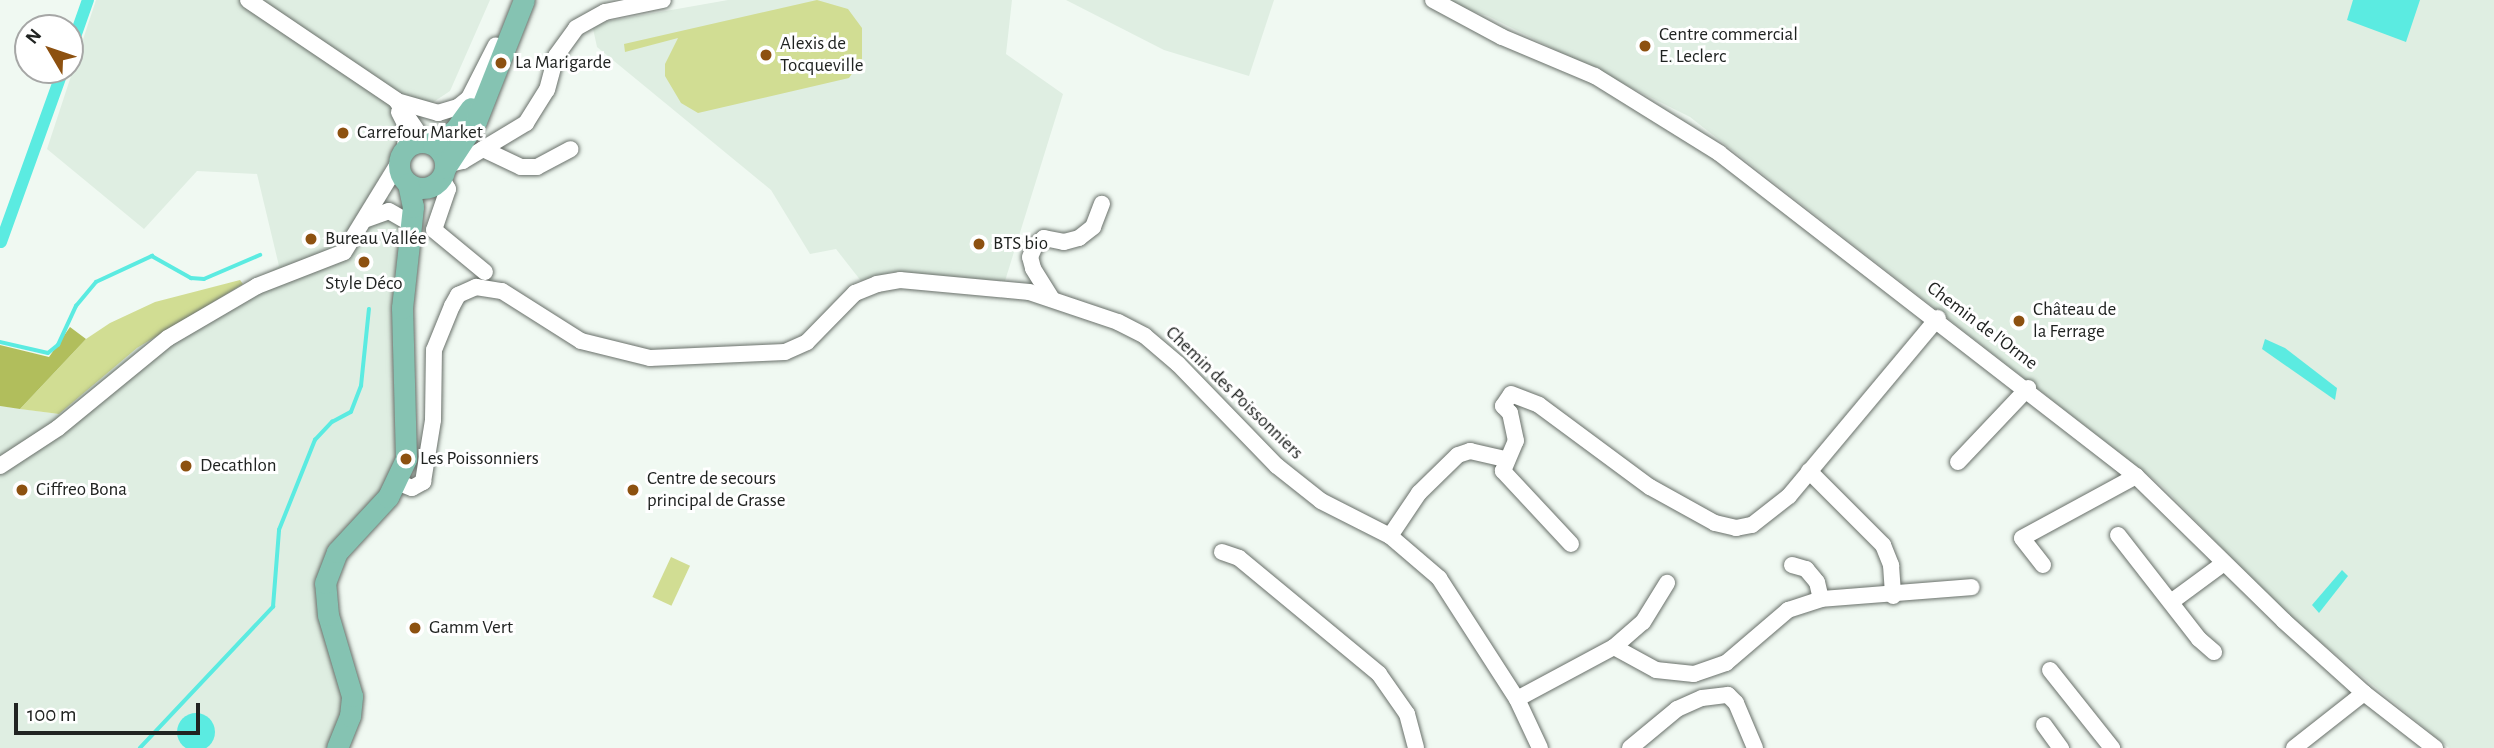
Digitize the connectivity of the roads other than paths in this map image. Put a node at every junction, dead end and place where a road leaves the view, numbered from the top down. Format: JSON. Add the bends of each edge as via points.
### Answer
{"nodes":[{"id":1,"x":248,"y":0,"type":"edge"},
{"id":2,"x":515,"y":0,"type":"edge"},
{"id":3,"x":524,"y":0,"type":"edge"},
{"id":4,"x":663,"y":0,"type":"edge"},
{"id":5,"x":1433,"y":0,"type":"edge"},
{"id":6,"x":1450,"y":4,"type":"edge"},
{"id":7,"x":496,"y":45,"type":"junction"},
{"id":8,"x":390,"y":96,"type":"junction"},
{"id":9,"x":483,"y":149,"type":"junction"},
{"id":10,"x":571,"y":149,"type":"dead end"},
{"id":11,"x":412,"y":160,"type":"junction"},
{"id":12,"x":443,"y":173,"type":"junction"},
{"id":13,"x":1102,"y":204,"type":"dead end"},
{"id":14,"x":364,"y":223,"type":"junction"},
{"id":15,"x":413,"y":231,"type":"junction"},
{"id":16,"x":485,"y":272,"type":"dead end"},
{"id":17,"x":1052,"y":299,"type":"junction"},
{"id":18,"x":1938,"y":318,"type":"junction"},
{"id":19,"x":2028,"y":388,"type":"junction"},
{"id":20,"x":1506,"y":459,"type":"junction"},
{"id":21,"x":1958,"y":462,"type":"dead end"},
{"id":22,"x":0,"y":466,"type":"edge"},
{"id":23,"x":1809,"y":471,"type":"junction"},
{"id":24,"x":2136,"y":476,"type":"junction"},
{"id":25,"x":397,"y":482,"type":"junction"},
{"id":26,"x":2118,"y":535,"type":"dead end"},
{"id":27,"x":1390,"y":536,"type":"junction"},
{"id":28,"x":1571,"y":544,"type":"dead end"},
{"id":29,"x":1222,"y":552,"type":"dead end"},
{"id":30,"x":2224,"y":563,"type":"junction"},
{"id":31,"x":1792,"y":565,"type":"dead end"},
{"id":32,"x":2043,"y":565,"type":"dead end"},
{"id":33,"x":1667,"y":583,"type":"dead end"},
{"id":34,"x":1972,"y":587,"type":"dead end"},
{"id":35,"x":1893,"y":596,"type":"junction"},
{"id":36,"x":1821,"y":599,"type":"junction"},
{"id":37,"x":2171,"y":602,"type":"junction"},
{"id":38,"x":1614,"y":648,"type":"junction"},
{"id":39,"x":2214,"y":652,"type":"dead end"},
{"id":40,"x":2050,"y":670,"type":"dead end"},
{"id":41,"x":2364,"y":693,"type":"junction"},
{"id":42,"x":1517,"y":699,"type":"junction"},
{"id":43,"x":2044,"y":725,"type":"dead end"},
{"id":44,"x":337,"y":748,"type":"edge"},
{"id":45,"x":1416,"y":748,"type":"edge"},
{"id":46,"x":1540,"y":748,"type":"edge"},
{"id":47,"x":1630,"y":748,"type":"edge"},
{"id":48,"x":1755,"y":748,"type":"edge"},
{"id":49,"x":2061,"y":748,"type":"edge"},
{"id":50,"x":2112,"y":748,"type":"edge"},
{"id":51,"x":2294,"y":748,"type":"edge"},
{"id":52,"x":2435,"y":748,"type":"edge"}],
"edges":[{"from":1,"to":8,"type":"street"},
{"from":2,"to":7,"type":"main road"},
{"from":3,"to":12,"type":"main road","via":[[490,90]]},
{"from":4,"to":9,"type":"street","via":[[605,12],[576,28],[556,56],[537,109],[512,135]]},
{"from":5,"to":6,"type":"street","name":"Chemin de l'Orme"},
{"from":6,"to":18,"type":"street","name":"Chemin de l'Orme","via":[[1491,32],[1595,76],[1688,131]]},
{"from":7,"to":8,"type":"street","via":[[469,98],[458,107],[438,113]]},
{"from":7,"to":11,"type":"main road","via":[[466,118]]},
{"from":8,"to":11,"type":"street"},
{"from":9,"to":10,"type":"street","via":[[521,167],[537,167]]},
{"from":9,"to":12,"type":"street"},
{"from":11,"to":12,"type":"main road","via":[[444,157]]},
{"from":11,"to":12,"type":"main road","via":[[422,188]]},
{"from":11,"to":14,"type":"street"},
{"from":11,"to":15,"type":"main road"},
{"from":12,"to":15,"type":"main road"},
{"from":12,"to":16,"type":"street","via":[[448,189],[434,230]]},
{"from":13,"to":17,"type":"street","via":[[1093,227],[1079,238],[1064,242],[1044,238],[1035,246],[1030,257],[1033,268]]},
{"from":14,"to":15,"type":"street","via":[[389,211]]},
{"from":14,"to":22,"type":"street","via":[[344,252],[328,262],[257,286],[168,338],[58,428]]},
{"from":15,"to":25,"type":"main road","via":[[402,308],[407,448]]},
{"from":17,"to":25,"type":"street","name":"Chemin des Poissonniers","via":[[1013,289],[900,280],[855,293],[807,342],[785,352],[650,358],[581,341],[502,292],[475,287],[458,295],[434,351],[433,420],[424,482],[412,488]]},
{"from":17,"to":27,"type":"street","name":"Chemin des Poissonniers","via":[[1145,336],[1278,466],[1321,501]]},
{"from":18,"to":19,"type":"street","name":"Chemin de l'Orme"},
{"from":18,"to":23,"type":"street"},
{"from":19,"to":21,"type":"street"},
{"from":19,"to":24,"type":"street","name":"Chemin de l'Orme"},
{"from":20,"to":23,"type":"street","via":[[1516,441],[1510,413],[1503,406],[1511,394],[1539,405],[1650,487],[1715,523],[1736,528],[1752,525],[1771,512]]},
{"from":20,"to":27,"type":"street","via":[[1470,451],[1458,455],[1419,493]]},
{"from":20,"to":28,"type":"street","via":[[1506,480]]},
{"from":23,"to":35,"type":"street","via":[[1883,545],[1891,565]]},
{"from":24,"to":30,"type":"street","name":"Chemin de l'Orme"},
{"from":24,"to":32,"type":"street","via":[[2022,537]]},
{"from":25,"to":44,"type":"main road","via":[[337,552],[325,583],[328,615],[352,695],[350,716]]},
{"from":26,"to":37,"type":"street"},
{"from":27,"to":42,"type":"street","name":"Chemin des Poissonniers","via":[[1454,594]]},
{"from":29,"to":45,"type":"street","via":[[1249,566],[1380,674],[1408,714]]},
{"from":30,"to":37,"type":"street"},
{"from":30,"to":41,"type":"street","name":"Chemin de l'Orme"},
{"from":31,"to":36,"type":"street","via":[[1805,569],[1817,582]]},
{"from":33,"to":38,"type":"street","via":[[1643,622]]},
{"from":34,"to":35,"type":"street"},
{"from":35,"to":36,"type":"street"},
{"from":36,"to":38,"type":"street","via":[[1788,610],[1726,663],[1694,674],[1656,670]]},
{"from":37,"to":39,"type":"street"},
{"from":38,"to":42,"type":"street"},
{"from":40,"to":50,"type":"street"},
{"from":41,"to":51,"type":"street"},
{"from":41,"to":52,"type":"street","name":"Chemin de l'Orme"},
{"from":42,"to":46,"type":"street","name":"Chemin des Poissonniers"},
{"from":43,"to":49,"type":"street"},
{"from":47,"to":48,"type":"street","via":[[1677,709],[1702,698],[1728,695],[1737,703]]}]}
